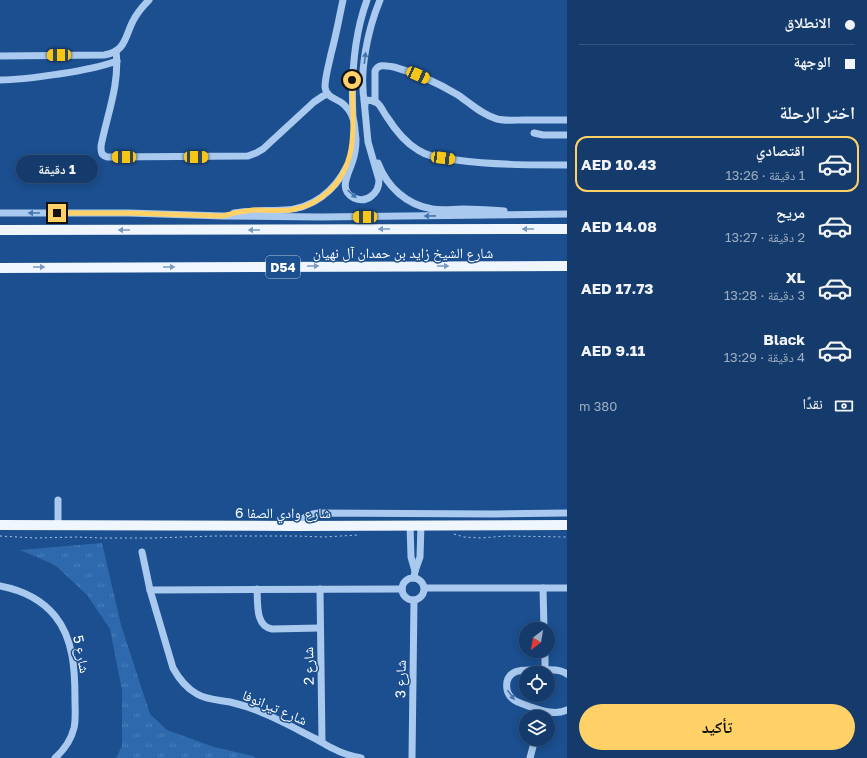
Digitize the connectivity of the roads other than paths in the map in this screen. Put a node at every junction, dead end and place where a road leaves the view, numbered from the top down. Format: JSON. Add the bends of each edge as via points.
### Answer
{"nodes":[{"id":1,"x":149,"y":0,"type":"edge"},
{"id":2,"x":343,"y":0,"type":"edge"},
{"id":3,"x":367,"y":0,"type":"edge"},
{"id":4,"x":380,"y":0,"type":"edge"},
{"id":5,"x":116,"y":51,"type":"junction"},
{"id":6,"x":0,"y":56,"type":"edge"},
{"id":7,"x":117,"y":61,"type":"junction"},
{"id":8,"x":0,"y":80,"type":"edge"},
{"id":9,"x":328,"y":94,"type":"junction"},
{"id":10,"x":364,"y":100,"type":"junction"},
{"id":11,"x":375,"y":102,"type":"junction"},
{"id":12,"x":353,"y":118,"type":"junction"},
{"id":13,"x":567,"y":120,"type":"edge"},
{"id":14,"x":534,"y":133,"type":"dead end"},
{"id":15,"x":567,"y":135,"type":"edge"},
{"id":16,"x":567,"y":165,"type":"edge"},
{"id":17,"x":0,"y":213,"type":"edge"},
{"id":18,"x":567,"y":214,"type":"edge"},
{"id":19,"x":527,"y":215,"type":"junction"},
{"id":20,"x":223,"y":216,"type":"junction"},
{"id":21,"x":0,"y":230,"type":"edge"},
{"id":22,"x":567,"y":230,"type":"edge"},
{"id":23,"x":567,"y":266,"type":"edge"},
{"id":24,"x":0,"y":268,"type":"edge"},
{"id":25,"x":58,"y":500,"type":"dead end"},
{"id":26,"x":567,"y":513,"type":"edge"},
{"id":27,"x":0,"y":525,"type":"edge"},
{"id":28,"x":410,"y":525,"type":"junction"},
{"id":29,"x":421,"y":525,"type":"junction"},
{"id":30,"x":567,"y":525,"type":"edge"},
{"id":31,"x":58,"y":526,"type":"junction"},
{"id":32,"x":293,"y":526,"type":"junction"},
{"id":33,"x":411,"y":540,"type":"junction"},
{"id":34,"x":421,"y":540,"type":"junction"},
{"id":35,"x":142,"y":552,"type":"dead end"},
{"id":36,"x":414,"y":572,"type":"junction"},
{"id":37,"x":0,"y":586,"type":"edge"},
{"id":38,"x":425,"y":588,"type":"junction"},
{"id":39,"x":544,"y":588,"type":"junction"},
{"id":40,"x":567,"y":588,"type":"edge"},
{"id":41,"x":257,"y":589,"type":"junction"},
{"id":42,"x":320,"y":589,"type":"junction"},
{"id":43,"x":402,"y":589,"type":"junction"},
{"id":44,"x":150,"y":590,"type":"junction"},
{"id":45,"x":414,"y":600,"type":"junction"},
{"id":46,"x":544,"y":622,"type":"edge"},
{"id":47,"x":320,"y":628,"type":"junction"},
{"id":48,"x":519,"y":670,"type":"edge"},
{"id":49,"x":555,"y":671,"type":"edge"},
{"id":50,"x":567,"y":674,"type":"edge"},
{"id":51,"x":533,"y":710,"type":"edge"},
{"id":52,"x":567,"y":710,"type":"edge"},
{"id":53,"x":555,"y":712,"type":"edge"},
{"id":54,"x":322,"y":742,"type":"junction"},
{"id":55,"x":533,"y":746,"type":"edge"},
{"id":56,"x":55,"y":758,"type":"edge"},
{"id":57,"x":361,"y":758,"type":"edge"},
{"id":58,"x":412,"y":758,"type":"edge"},
{"id":59,"x":530,"y":758,"type":"edge"}],
"edges":[{"from":1,"to":5,"type":"street","via":[[134,20],[123,44]]},
{"from":2,"to":9,"type":"street","via":[[325,85]]},
{"from":3,"to":12,"type":"street","via":[[358,30],[353,65]]},
{"from":10,"to":4,"type":"street","one_way":true,"via":[[363,69],[366,47]]},
{"from":5,"to":6,"type":"street","via":[[108,54]]},
{"from":5,"to":7,"type":"street"},
{"from":7,"to":8,"type":"street","via":[[82,70]]},
{"from":7,"to":9,"type":"street","via":[[116,81],[101,146],[102,155],[107,158],[248,156],[263,149],[314,102]]},
{"from":9,"to":12,"type":"street","via":[[342,104]]},
{"from":10,"to":11,"type":"street"},
{"from":12,"to":10,"type":"street","one_way":true,"via":[[355,150],[345,185],[353,197],[364,200],[374,194],[379,184],[368,142]]},
{"from":10,"to":19,"type":"street","via":[[377,162],[392,187],[402,196],[432,209],[488,210]]},
{"from":11,"to":13,"type":"street","via":[[375,71],[385,65],[431,81],[493,117],[508,120]]},
{"from":11,"to":16,"type":"street","via":[[411,145],[429,156],[496,164]]},
{"from":12,"to":20,"type":"street","via":[[352,147],[348,162],[337,182],[322,198],[292,209],[244,211]]},
{"from":14,"to":15,"type":"street"},
{"from":20,"to":17,"type":"street","one_way":true},
{"from":18,"to":19,"type":"street"},
{"from":19,"to":20,"type":"street","one_way":true},
{"from":22,"to":21,"type":"main road","name":"شارع الشيخ زايد بن حمدان آل نهيان","one_way":true},
{"from":24,"to":23,"type":"main road","name":"شارع الشيخ زايد بن حمدان آل نهيان","number":"D54","one_way":true},
{"from":25,"to":31,"type":"street"},
{"from":26,"to":32,"type":"street","via":[[318,513],[305,517]]},
{"from":27,"to":31,"type":"main road","name":"شارع وادي الصفا 6"},
{"from":28,"to":29,"type":"main road","name":"شارع وادي الصفا 6"},
{"from":28,"to":32,"type":"main road","name":"شارع وادي الصفا 6"},
{"from":28,"to":33,"type":"street"},
{"from":29,"to":30,"type":"main road","name":"شارع وادي الصفا 6"},
{"from":29,"to":34,"type":"street"},
{"from":31,"to":32,"type":"main road","name":"شارع وادي الصفا 6"},
{"from":33,"to":34,"type":"street"},
{"from":33,"to":36,"type":"street"},
{"from":34,"to":36,"type":"street","via":[[420,557]]},
{"from":35,"to":44,"type":"street","name":"شارع تيرانوفا"},
{"from":36,"to":38,"type":"street"},
{"from":36,"to":43,"type":"street","via":[[404,582]]},
{"from":37,"to":56,"type":"street","name":"شارع 5","via":[[24,592],[36,599],[55,616],[67,636],[75,690],[75,726],[65,748]]},
{"from":38,"to":39,"type":"street"},
{"from":38,"to":45,"type":"street","via":[[422,596]]},
{"from":39,"to":40,"type":"street"},
{"from":39,"to":46,"type":"street"},
{"from":41,"to":42,"type":"street"},
{"from":41,"to":44,"type":"street"},
{"from":41,"to":47,"type":"street","via":[[259,617],[265,627]]},
{"from":42,"to":43,"type":"street"},
{"from":42,"to":47,"type":"street","name":"شارع 2"},
{"from":43,"to":45,"type":"street","via":[[406,597]]},
{"from":44,"to":54,"type":"street","name":"شارع تيرانوفا","via":[[173,668],[191,691],[199,696],[252,708]]},
{"from":45,"to":58,"type":"street","name":"شارع 3"},
{"from":47,"to":54,"type":"street","name":"شارع 2"},
{"from":48,"to":51,"type":"street","one_way":true,"via":[[508,678],[507,690],[514,700]]},
{"from":49,"to":50,"type":"street"},
{"from":52,"to":53,"type":"street"},
{"from":54,"to":57,"type":"street","name":"شارع تيرانوفا","via":[[333,749]]},
{"from":55,"to":59,"type":"street"}]}
